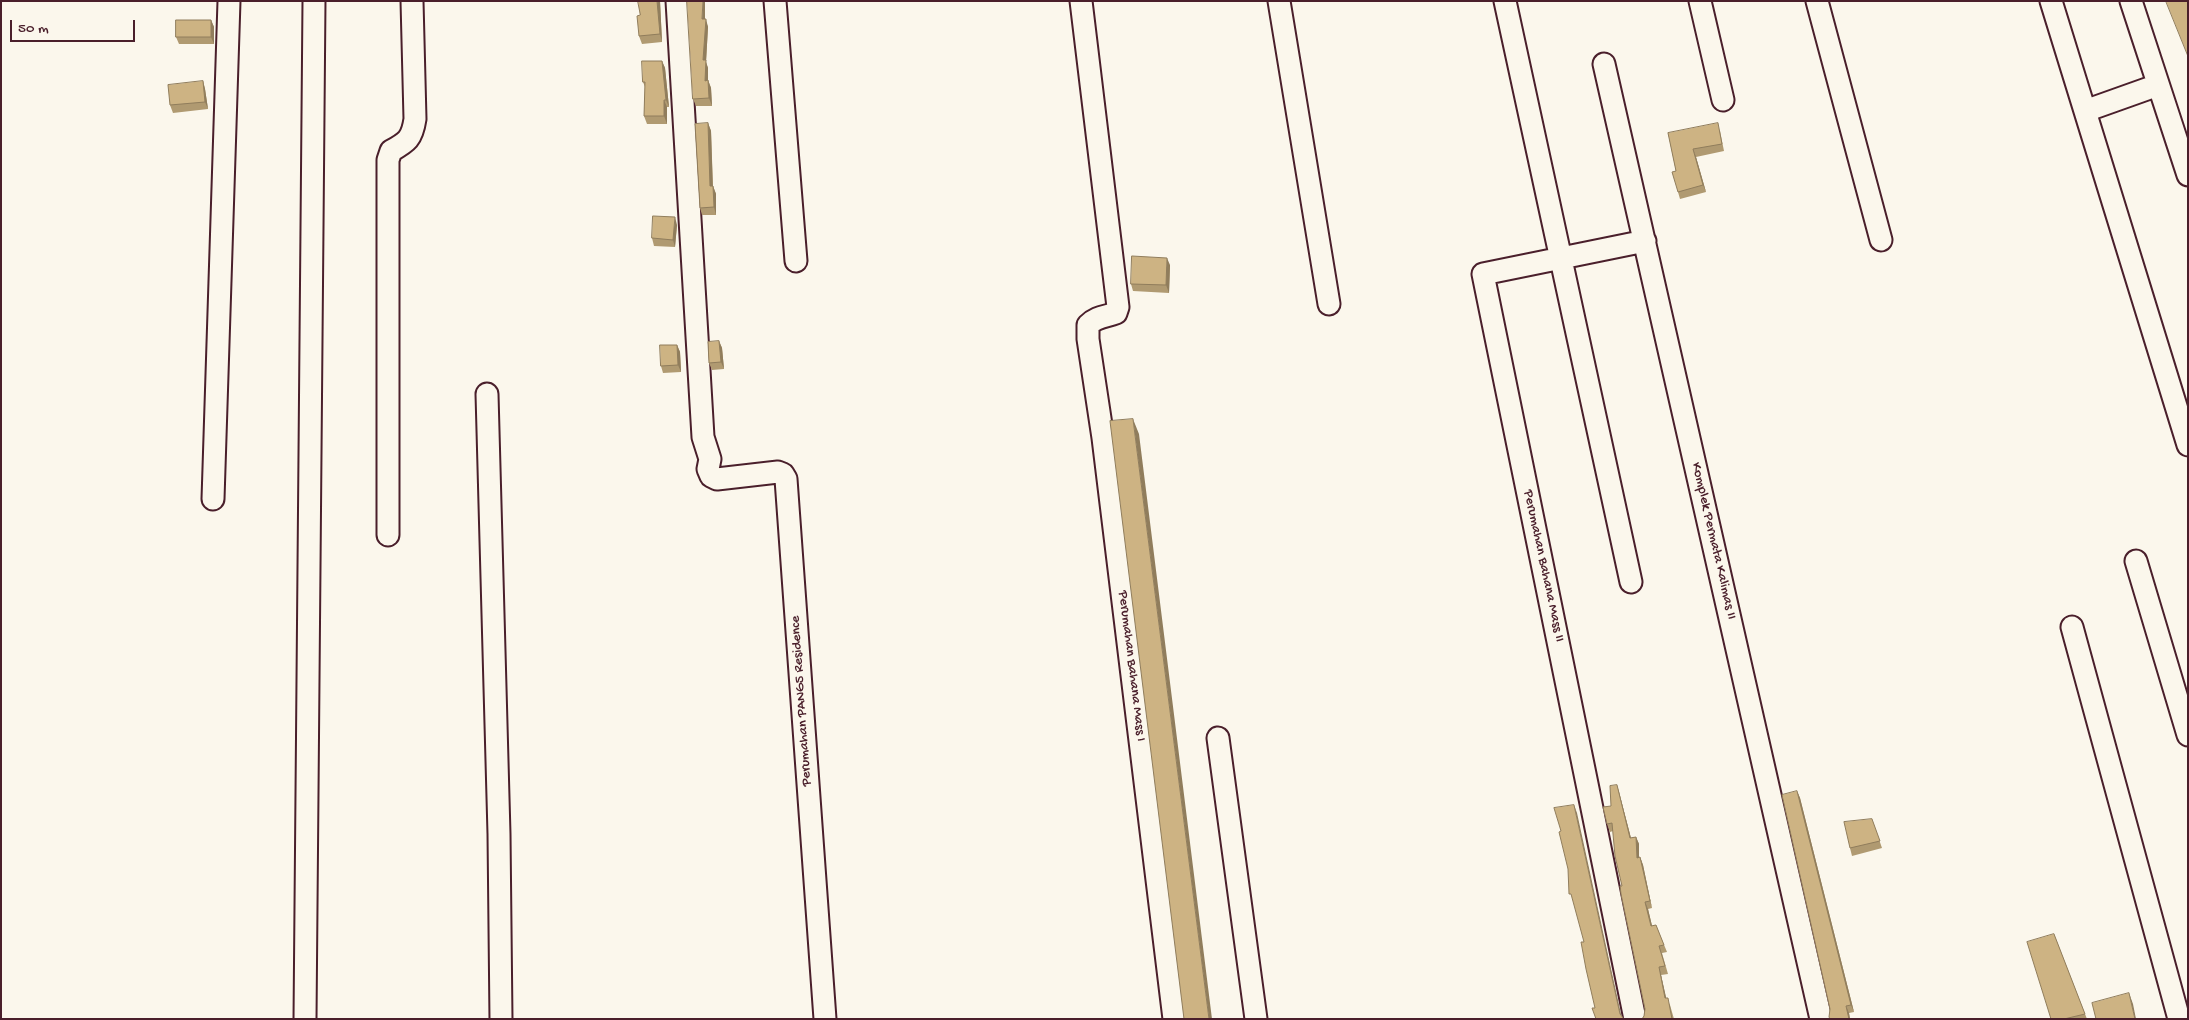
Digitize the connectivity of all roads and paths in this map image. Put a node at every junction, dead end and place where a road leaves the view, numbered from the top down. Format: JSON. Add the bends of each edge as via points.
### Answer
{"nodes":[{"id":1,"x":229,"y":1,"type":"edge"},
{"id":2,"x":314,"y":1,"type":"edge"},
{"id":3,"x":412,"y":1,"type":"edge"},
{"id":4,"x":677,"y":1,"type":"edge"},
{"id":5,"x":775,"y":1,"type":"edge"},
{"id":6,"x":1081,"y":1,"type":"edge"},
{"id":7,"x":1279,"y":1,"type":"edge"},
{"id":8,"x":1505,"y":1,"type":"edge"},
{"id":9,"x":1700,"y":1,"type":"edge"},
{"id":10,"x":1817,"y":1,"type":"edge"},
{"id":11,"x":2051,"y":1,"type":"edge"},
{"id":12,"x":2131,"y":1,"type":"edge"},
{"id":13,"x":1604,"y":64,"type":"dead end"},
{"id":14,"x":2158,"y":85,"type":"junction"},
{"id":15,"x":1723,"y":100,"type":"dead end"},
{"id":16,"x":2085,"y":111,"type":"junction"},
{"id":17,"x":2188,"y":175,"type":"edge"},
{"id":18,"x":1880,"y":240,"type":"dead end"},
{"id":19,"x":1644,"y":241,"type":"junction"},
{"id":20,"x":1561,"y":258,"type":"junction"},
{"id":21,"x":796,"y":261,"type":"dead end"},
{"id":22,"x":1329,"y":304,"type":"dead end"},
{"id":23,"x":486,"y":394,"type":"dead end"},
{"id":24,"x":2188,"y":445,"type":"edge"},
{"id":25,"x":213,"y":499,"type":"dead end"},
{"id":26,"x":388,"y":535,"type":"dead end"},
{"id":27,"x":2136,"y":561,"type":"dead end"},
{"id":28,"x":1631,"y":582,"type":"dead end"},
{"id":29,"x":2072,"y":627,"type":"dead end"},
{"id":30,"x":2188,"y":735,"type":"edge"},
{"id":31,"x":1218,"y":738,"type":"dead end"},
{"id":32,"x":305,"y":1019,"type":"edge"},
{"id":33,"x":500,"y":1019,"type":"edge"},
{"id":34,"x":825,"y":1019,"type":"edge"},
{"id":35,"x":1174,"y":1019,"type":"edge"},
{"id":36,"x":1256,"y":1019,"type":"edge"},
{"id":37,"x":1636,"y":1019,"type":"edge"},
{"id":38,"x":1821,"y":1019,"type":"edge"},
{"id":39,"x":2179,"y":1019,"type":"edge"}],
"edges":[{"from":1,"to":25,"type":"street"},
{"from":2,"to":32,"type":"street"},
{"from":3,"to":26,"type":"street","via":[[415,119],[413,132],[406,142],[391,151],[388,160]]},
{"from":4,"to":34,"type":"street","name":"Perumahan PANG5 Residence","via":[[703,437],[710,460],[708,469],[717,479],[778,472],[786,479]]},
{"from":5,"to":21,"type":"street"},
{"from":6,"to":35,"type":"street","name":"Perumahan Bahana Mass I","via":[[1118,307],[1114,314],[1096,318],[1087,327],[1088,339]]},
{"from":7,"to":22,"type":"street"},
{"from":8,"to":20,"type":"street"},
{"from":9,"to":15,"type":"street"},
{"from":10,"to":18,"type":"street"},
{"from":11,"to":16,"type":"street"},
{"from":12,"to":14,"type":"street"},
{"from":13,"to":19,"type":"street","name":"Komplek Permata Kalimas II"},
{"from":14,"to":16,"type":"street"},
{"from":14,"to":17,"type":"street"},
{"from":16,"to":24,"type":"street"},
{"from":19,"to":20,"type":"street","name":"Perumahan Bahana Mass II"},
{"from":19,"to":38,"type":"street","name":"Komplek Permata Kalimas II"},
{"from":20,"to":28,"type":"street"},
{"from":20,"to":37,"type":"street","name":"Perumahan Bahana Mass II","via":[[1483,274]]},
{"from":23,"to":33,"type":"street","via":[[499,834]]},
{"from":27,"to":30,"type":"street"},
{"from":29,"to":39,"type":"street"},
{"from":31,"to":36,"type":"street"}]}
